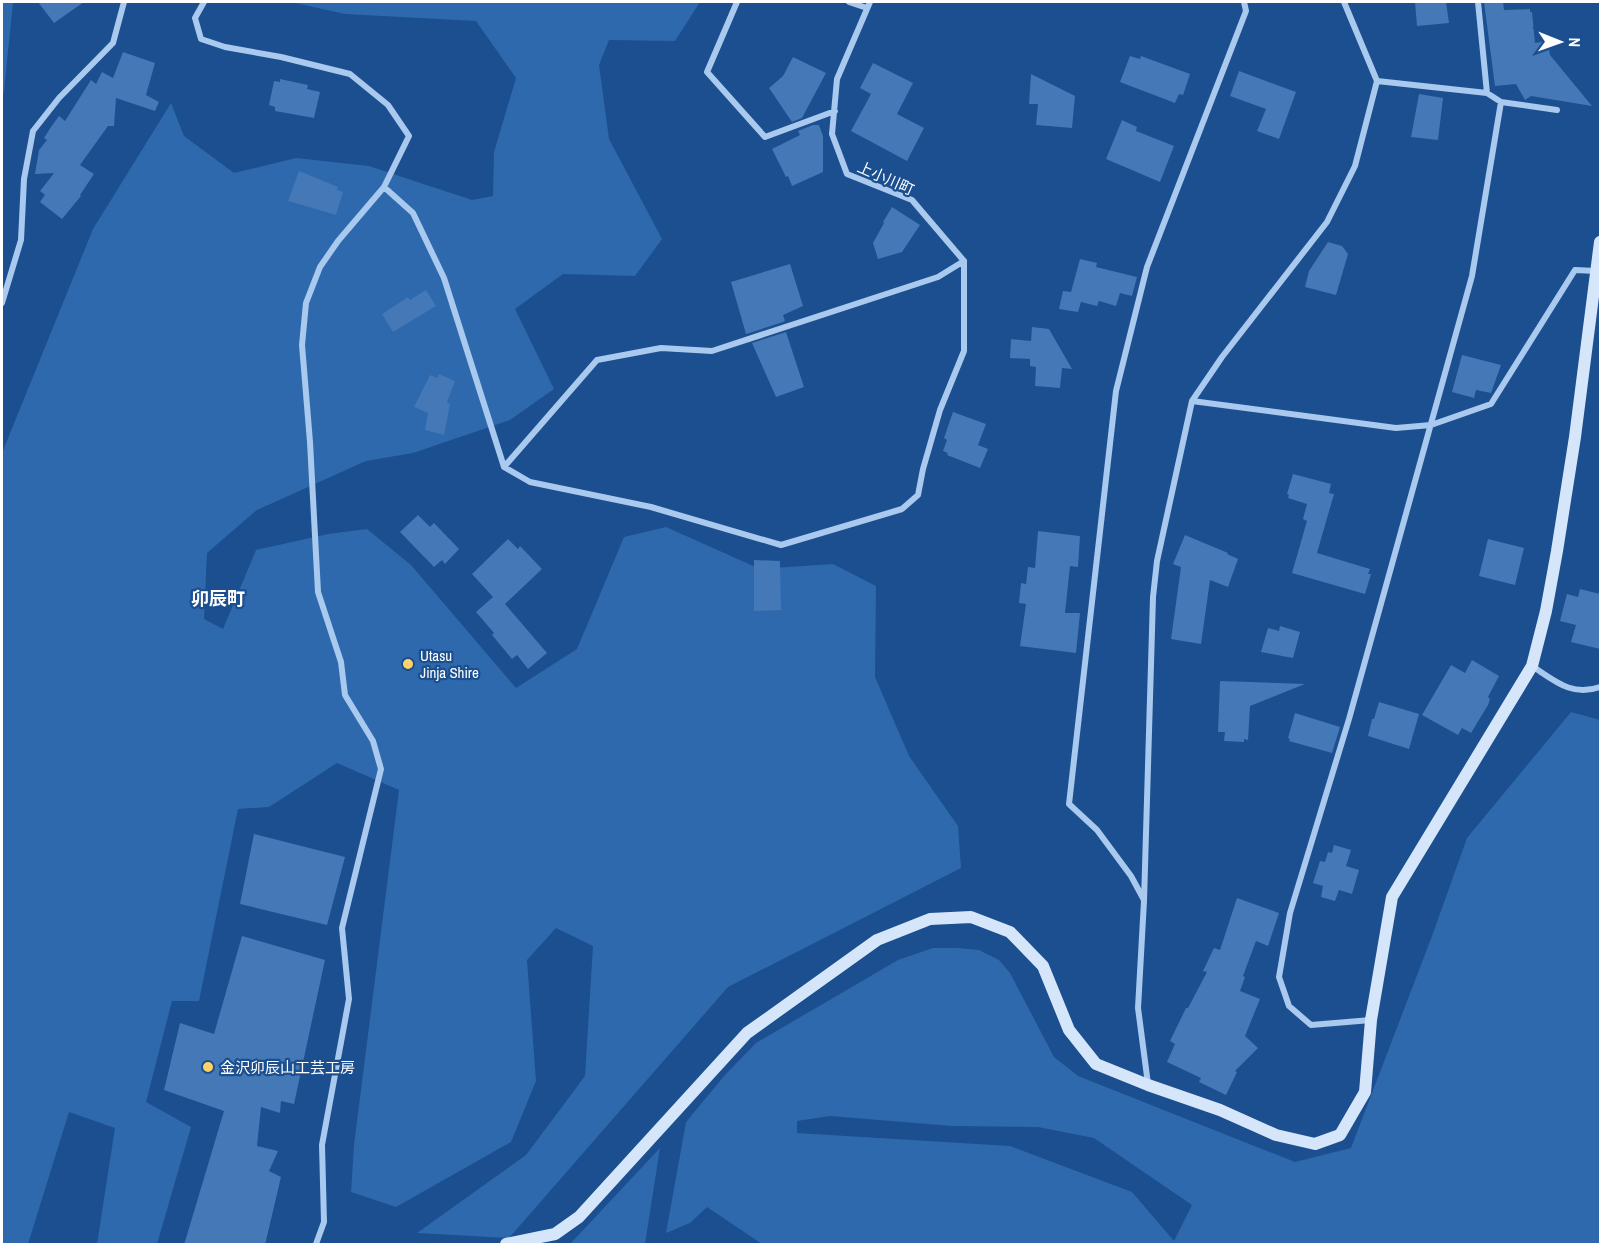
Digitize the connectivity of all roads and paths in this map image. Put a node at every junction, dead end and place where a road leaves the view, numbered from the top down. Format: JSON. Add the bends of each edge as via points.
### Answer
{"nodes":[{"id":1,"x":124,"y":2,"type":"edge"},
{"id":2,"x":204,"y":2,"type":"edge"},
{"id":3,"x":737,"y":2,"type":"edge"},
{"id":4,"x":849,"y":2,"type":"edge"},
{"id":5,"x":1244,"y":2,"type":"edge"},
{"id":6,"x":1344,"y":2,"type":"edge"},
{"id":7,"x":1478,"y":2,"type":"edge"},
{"id":8,"x":869,"y":5,"type":"edge"},
{"id":9,"x":1377,"y":81,"type":"junction"},
{"id":10,"x":1487,"y":93,"type":"junction"},
{"id":11,"x":1501,"y":102,"type":"junction"},
{"id":12,"x":1557,"y":110,"type":"dead end"},
{"id":13,"x":834,"y":111,"type":"junction"},
{"id":14,"x":384,"y":187,"type":"junction"},
{"id":15,"x":1600,"y":242,"type":"edge"},
{"id":16,"x":964,"y":261,"type":"junction"},
{"id":17,"x":1596,"y":271,"type":"junction"},
{"id":18,"x":2,"y":303,"type":"edge"},
{"id":19,"x":1192,"y":401,"type":"junction"},
{"id":20,"x":1431,"y":425,"type":"junction"},
{"id":21,"x":504,"y":467,"type":"junction"},
{"id":22,"x":1532,"y":666,"type":"junction"},
{"id":23,"x":1600,"y":687,"type":"edge"},
{"id":24,"x":1144,"y":901,"type":"junction"},
{"id":25,"x":1371,"y":1020,"type":"junction"},
{"id":26,"x":1148,"y":1085,"type":"junction"},
{"id":27,"x":316,"y":1245,"type":"edge"},
{"id":28,"x":506,"y":1245,"type":"edge"}],
"edges":[{"from":1,"to":18,"type":"street","via":[[113,43],[33,131],[24,179],[21,240]]},
{"from":2,"to":14,"type":"street","via":[[195,18],[201,39],[350,74],[388,105],[409,136]]},
{"from":3,"to":13,"type":"street","via":[[707,72],[757,129],[765,137]]},
{"from":4,"to":8,"type":"street"},
{"from":5,"to":24,"type":"street","via":[[1246,11],[1148,267],[1116,391],[1069,804],[1097,830]]},
{"from":6,"to":9,"type":"street"},
{"from":7,"to":10,"type":"street"},
{"from":8,"to":13,"type":"street","name":"上小川町","via":[[837,79]]},
{"from":9,"to":10,"type":"street"},
{"from":9,"to":19,"type":"street","via":[[1355,166],[1327,222]]},
{"from":10,"to":11,"type":"street"},
{"from":11,"to":12,"type":"street"},
{"from":11,"to":20,"type":"street","via":[[1472,276]]},
{"from":13,"to":16,"type":"street","name":"上小川町","via":[[832,134],[847,174],[912,200]]},
{"from":14,"to":21,"type":"street","via":[[412,213],[444,278]]},
{"from":14,"to":27,"type":"street","via":[[320,267],[306,303],[302,345],[318,592],[341,662],[345,695],[373,741],[381,770],[342,928],[349,999],[322,1144],[324,1222]]},
{"from":15,"to":17,"type":"street"},
{"from":16,"to":21,"type":"street","via":[[938,277],[712,351],[661,348],[597,360]]},
{"from":16,"to":21,"type":"street","via":[[964,351],[940,410],[918,495],[902,509],[781,545],[651,507],[530,482]]},
{"from":17,"to":20,"type":"street","via":[[1575,270],[1491,404]]},
{"from":17,"to":22,"type":"street","via":[[1557,551]]},
{"from":19,"to":20,"type":"street","via":[[1396,428]]},
{"from":19,"to":24,"type":"street","via":[[1156,561]]},
{"from":20,"to":25,"type":"street","via":[[1290,913],[1279,977],[1289,1006],[1311,1025]]},
{"from":22,"to":23,"type":"street","via":[[1566,688]]},
{"from":22,"to":25,"type":"street","via":[[1392,897]]},
{"from":24,"to":26,"type":"street","via":[[1138,1008]]},
{"from":25,"to":26,"type":"street","via":[[1365,1092],[1340,1135],[1315,1144],[1276,1134]]},
{"from":26,"to":28,"type":"street","via":[[1096,1064],[1069,1030],[1043,966],[1010,932],[971,917],[930,919],[877,939],[747,1033],[579,1216],[555,1234]]}]}
